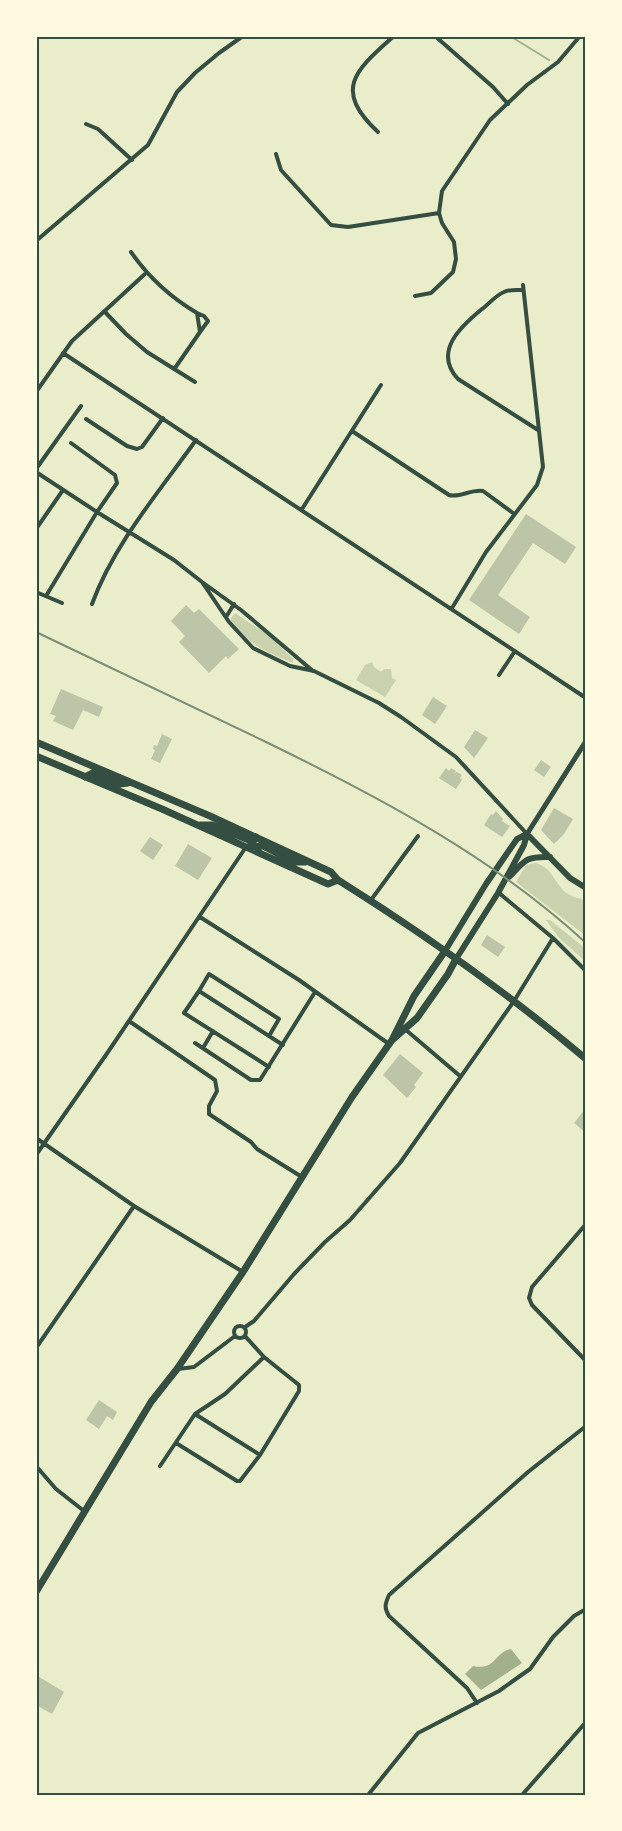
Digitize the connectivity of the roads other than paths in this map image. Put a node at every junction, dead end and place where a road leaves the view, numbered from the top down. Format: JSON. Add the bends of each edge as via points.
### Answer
{"nodes":[{"id":1,"x":243,"y":36,"type":"edge"},
{"id":2,"x":394,"y":36,"type":"edge"},
{"id":3,"x":435,"y":36,"type":"edge"},
{"id":4,"x":571,"y":36,"type":"edge"},
{"id":5,"x":580,"y":36,"type":"edge"},
{"id":6,"x":575,"y":40,"type":"junction"},
{"id":7,"x":508,"y":105,"type":"junction"},
{"id":8,"x":86,"y":124,"type":"dead end"},
{"id":9,"x":378,"y":132,"type":"dead end"},
{"id":10,"x":276,"y":154,"type":"dead end"},
{"id":11,"x":132,"y":160,"type":"junction"},
{"id":12,"x":439,"y":213,"type":"junction"},
{"id":13,"x":36,"y":241,"type":"edge"},
{"id":14,"x":131,"y":252,"type":"dead end"},
{"id":15,"x":146,"y":273,"type":"junction"},
{"id":16,"x":415,"y":296,"type":"dead end"},
{"id":17,"x":105,"y":312,"type":"junction"},
{"id":18,"x":197,"y":314,"type":"junction"},
{"id":19,"x":200,"y":332,"type":"junction"},
{"id":20,"x":63,"y":353,"type":"junction"},
{"id":21,"x":175,"y":368,"type":"junction"},
{"id":22,"x":195,"y":382,"type":"dead end"},
{"id":23,"x":381,"y":385,"type":"dead end"},
{"id":24,"x":36,"y":392,"type":"edge"},
{"id":25,"x":81,"y":406,"type":"dead end"},
{"id":26,"x":86,"y":418,"type":"dead end"},
{"id":27,"x":163,"y":418,"type":"junction"},
{"id":28,"x":538,"y":430,"type":"junction"},
{"id":29,"x":352,"y":431,"type":"junction"},
{"id":30,"x":196,"y":440,"type":"junction"},
{"id":31,"x":71,"y":442,"type":"dead end"},
{"id":32,"x":36,"y":470,"type":"edge"},
{"id":33,"x":63,"y":490,"type":"junction"},
{"id":34,"x":302,"y":509,"type":"junction"},
{"id":35,"x":97,"y":512,"type":"junction"},
{"id":36,"x":513,"y":513,"type":"junction"},
{"id":37,"x":36,"y":529,"type":"edge"},
{"id":38,"x":130,"y":532,"type":"junction"},
{"id":39,"x":202,"y":582,"type":"junction"},
{"id":40,"x":36,"y":592,"type":"edge"},
{"id":41,"x":46,"y":596,"type":"junction"},
{"id":42,"x":62,"y":603,"type":"dead end"},
{"id":43,"x":92,"y":604,"type":"dead end"},
{"id":44,"x":234,"y":604,"type":"junction"},
{"id":45,"x":452,"y":608,"type":"junction"},
{"id":46,"x":226,"y":617,"type":"junction"},
{"id":47,"x":515,"y":651,"type":"junction"},
{"id":48,"x":314,"y":671,"type":"junction"},
{"id":49,"x":499,"y":675,"type":"dead end"},
{"id":50,"x":586,"y":698,"type":"edge"},
{"id":51,"x":586,"y":741,"type":"edge"},
{"id":52,"x":36,"y":742,"type":"edge"},
{"id":53,"x":36,"y":756,"type":"edge"},
{"id":54,"x":85,"y":777,"type":"junction"},
{"id":55,"x":131,"y":783,"type":"junction"},
{"id":56,"x":197,"y":825,"type":"junction"},
{"id":57,"x":527,"y":834,"type":"junction"},
{"id":58,"x":418,"y":836,"type":"dead end"},
{"id":59,"x":256,"y":837,"type":"junction"},
{"id":60,"x":246,"y":847,"type":"junction"},
{"id":61,"x":550,"y":857,"type":"junction"},
{"id":62,"x":308,"y":862,"type":"junction"},
{"id":63,"x":506,"y":879,"type":"junction"},
{"id":64,"x":338,"y":880,"type":"junction"},
{"id":65,"x":586,"y":888,"type":"edge"},
{"id":66,"x":498,"y":893,"type":"junction"},
{"id":67,"x":370,"y":901,"type":"junction"},
{"id":68,"x":200,"y":916,"type":"junction"},
{"id":69,"x":553,"y":938,"type":"junction"},
{"id":70,"x":445,"y":951,"type":"junction"},
{"id":71,"x":456,"y":959,"type":"junction"},
{"id":72,"x":586,"y":971,"type":"edge"},
{"id":73,"x":198,"y":991,"type":"junction"},
{"id":74,"x":315,"y":992,"type":"junction"},
{"id":75,"x":514,"y":1001,"type":"junction"},
{"id":76,"x":129,"y":1021,"type":"junction"},
{"id":77,"x":405,"y":1030,"type":"junction"},
{"id":78,"x":213,"y":1031,"type":"junction"},
{"id":79,"x":269,"y":1036,"type":"junction"},
{"id":80,"x":391,"y":1042,"type":"junction"},
{"id":81,"x":195,"y":1043,"type":"dead end"},
{"id":82,"x":283,"y":1045,"type":"junction"},
{"id":83,"x":202,"y":1048,"type":"junction"},
{"id":84,"x":586,"y":1059,"type":"edge"},
{"id":85,"x":269,"y":1067,"type":"junction"},
{"id":86,"x":460,"y":1076,"type":"junction"},
{"id":87,"x":36,"y":1138,"type":"edge"},
{"id":88,"x":45,"y":1143,"type":"junction"},
{"id":89,"x":36,"y":1155,"type":"edge"},
{"id":90,"x":302,"y":1177,"type":"junction"},
{"id":91,"x":134,"y":1206,"type":"junction"},
{"id":92,"x":586,"y":1224,"type":"edge"},
{"id":93,"x":243,"y":1272,"type":"junction"},
{"id":94,"x":245,"y":1328,"type":"junction"},
{"id":95,"x":235,"y":1336,"type":"junction"},
{"id":96,"x":245,"y":1336,"type":"junction"},
{"id":97,"x":36,"y":1348,"type":"edge"},
{"id":98,"x":264,"y":1357,"type":"junction"},
{"id":99,"x":586,"y":1361,"type":"edge"},
{"id":100,"x":177,"y":1369,"type":"junction"},
{"id":101,"x":195,"y":1414,"type":"junction"},
{"id":102,"x":586,"y":1426,"type":"edge"},
{"id":103,"x":176,"y":1443,"type":"junction"},
{"id":104,"x":260,"y":1455,"type":"junction"},
{"id":105,"x":36,"y":1466,"type":"edge"},
{"id":106,"x":160,"y":1466,"type":"dead end"},
{"id":107,"x":84,"y":1511,"type":"junction"},
{"id":108,"x":36,"y":1592,"type":"edge"},
{"id":109,"x":586,"y":1609,"type":"edge"},
{"id":110,"x":477,"y":1703,"type":"junction"},
{"id":111,"x":586,"y":1722,"type":"edge"},
{"id":112,"x":368,"y":1795,"type":"edge"},
{"id":113,"x":522,"y":1795,"type":"edge"}],
"edges":[{"from":1,"to":11,"type":"street","via":[[219,52],[177,92],[148,145]]},
{"from":2,"to":9,"type":"street","via":[[365,62],[352,89],[366,121]]},
{"from":3,"to":7,"type":"street"},
{"from":4,"to":6,"type":"street"},
{"from":5,"to":6,"type":"street"},
{"from":6,"to":7,"type":"street","via":[[558,62]]},
{"from":7,"to":12,"type":"street","via":[[490,120],[442,191]]},
{"from":8,"to":11,"type":"street","via":[[98,129]]},
{"from":10,"to":12,"type":"street","via":[[281,170],[331,225],[348,227]]},
{"from":11,"to":13,"type":"street"},
{"from":12,"to":16,"type":"street","via":[[454,242],[453,272],[431,293]]},
{"from":14,"to":15,"type":"street"},
{"from":15,"to":17,"type":"street"},
{"from":15,"to":18,"type":"street"},
{"from":17,"to":20,"type":"street"},
{"from":17,"to":21,"type":"street","via":[[147,351]]},
{"from":18,"to":19,"type":"street"},
{"from":18,"to":19,"type":"street","via":[[208,321]]},
{"from":19,"to":21,"type":"street"},
{"from":20,"to":24,"type":"street"},
{"from":20,"to":27,"type":"street"},
{"from":21,"to":22,"type":"street"},
{"from":23,"to":29,"type":"street"},
{"from":25,"to":32,"type":"street"},
{"from":26,"to":27,"type":"street","via":[[137,450]]},
{"from":27,"to":30,"type":"street"},
{"from":28,"to":28,"type":"street","via":[[523,288],[509,290],[473,316],[452,339],[448,347],[449,365],[458,379]]},
{"from":28,"to":36,"type":"street","via":[[543,467],[537,485]]},
{"from":29,"to":34,"type":"street"},
{"from":29,"to":36,"type":"street","via":[[449,495],[483,491]]},
{"from":30,"to":34,"type":"street"},
{"from":30,"to":38,"type":"street"},
{"from":31,"to":35,"type":"street","via":[[117,479]]},
{"from":32,"to":33,"type":"street"},
{"from":33,"to":35,"type":"street"},
{"from":33,"to":37,"type":"street"},
{"from":34,"to":45,"type":"street"},
{"from":35,"to":38,"type":"street"},
{"from":35,"to":41,"type":"street"},
{"from":36,"to":45,"type":"street"},
{"from":38,"to":39,"type":"street"},
{"from":38,"to":43,"type":"street","via":[[101,580]]},
{"from":39,"to":44,"type":"street"},
{"from":39,"to":46,"type":"street"},
{"from":40,"to":41,"type":"street"},
{"from":41,"to":42,"type":"street"},
{"from":44,"to":46,"type":"street"},
{"from":44,"to":48,"type":"street"},
{"from":45,"to":47,"type":"street"},
{"from":46,"to":48,"type":"street","via":[[253,648],[290,666]]},
{"from":47,"to":49,"type":"street"},
{"from":47,"to":50,"type":"street"},
{"from":48,"to":57,"type":"street","via":[[379,703],[456,757]]},
{"from":51,"to":57,"type":"street"},
{"from":52,"to":55,"type":"main road"},
{"from":53,"to":54,"type":"main road"},
{"from":54,"to":55,"type":"main road","via":[[93,772],[120,784]]},
{"from":54,"to":56,"type":"main road"},
{"from":55,"to":59,"type":"main road"},
{"from":56,"to":59,"type":"main road","via":[[212,825],[249,840]]},
{"from":56,"to":60,"type":"main road"},
{"from":57,"to":61,"type":"main road"},
{"from":57,"to":63,"type":"main road"},
{"from":57,"to":70,"type":"main road","via":[[517,839]]},
{"from":58,"to":67,"type":"street"},
{"from":59,"to":62,"type":"main road"},
{"from":60,"to":62,"type":"main road","via":[[263,846],[294,862]]},
{"from":60,"to":64,"type":"main road","via":[[328,884]]},
{"from":60,"to":68,"type":"street"},
{"from":61,"to":63,"type":"main road","via":[[526,859]]},
{"from":61,"to":65,"type":"main road"},
{"from":62,"to":64,"type":"main road","via":[[331,872]]},
{"from":63,"to":66,"type":"main road"},
{"from":64,"to":67,"type":"main road"},
{"from":66,"to":69,"type":"street"},
{"from":66,"to":71,"type":"main road"},
{"from":67,"to":70,"type":"main road"},
{"from":68,"to":74,"type":"street"},
{"from":68,"to":76,"type":"street"},
{"from":69,"to":72,"type":"street"},
{"from":69,"to":75,"type":"street"},
{"from":70,"to":71,"type":"main road"},
{"from":70,"to":80,"type":"main road","via":[[414,996]]},
{"from":71,"to":75,"type":"main road"},
{"from":71,"to":77,"type":"main road","via":[[426,1006]]},
{"from":73,"to":78,"type":"street","via":[[184,1013]]},
{"from":73,"to":79,"type":"street"},
{"from":73,"to":79,"type":"street","via":[[209,974],[279,1019]]},
{"from":74,"to":80,"type":"street"},
{"from":74,"to":82,"type":"street"},
{"from":75,"to":84,"type":"main road"},
{"from":75,"to":86,"type":"street"},
{"from":76,"to":88,"type":"street"},
{"from":76,"to":90,"type":"street","via":[[214,1080],[217,1091],[209,1114]]},
{"from":77,"to":80,"type":"main road"},
{"from":77,"to":86,"type":"street"},
{"from":78,"to":83,"type":"street"},
{"from":78,"to":85,"type":"street"},
{"from":79,"to":82,"type":"street"},
{"from":80,"to":90,"type":"main road"},
{"from":81,"to":83,"type":"street"},
{"from":82,"to":85,"type":"street"},
{"from":83,"to":85,"type":"street","via":[[256,1081]]},
{"from":86,"to":94,"type":"street","via":[[383,1184]]},
{"from":87,"to":88,"type":"street"},
{"from":88,"to":89,"type":"street"},
{"from":88,"to":91,"type":"street"},
{"from":90,"to":93,"type":"main road"},
{"from":91,"to":93,"type":"street"},
{"from":91,"to":97,"type":"street"},
{"from":92,"to":99,"type":"street","via":[[532,1287],[529,1298]]},
{"from":93,"to":100,"type":"main road"},
{"from":94,"to":95,"type":"street","via":[[236,1326]]},
{"from":94,"to":96,"type":"street"},
{"from":95,"to":96,"type":"street"},
{"from":95,"to":100,"type":"street","via":[[194,1367]]},
{"from":96,"to":98,"type":"street"},
{"from":98,"to":101,"type":"street","via":[[225,1394]]},
{"from":98,"to":104,"type":"street","via":[[294,1380],[299,1391]]},
{"from":100,"to":107,"type":"main road","via":[[151,1402]]},
{"from":101,"to":103,"type":"street"},
{"from":101,"to":104,"type":"street"},
{"from":102,"to":110,"type":"street","via":[[528,1472],[389,1595],[386,1602],[389,1616],[467,1688]]},
{"from":103,"to":104,"type":"street","via":[[237,1481]]},
{"from":103,"to":106,"type":"street"},
{"from":105,"to":107,"type":"street"},
{"from":107,"to":108,"type":"main road"},
{"from":109,"to":110,"type":"street","via":[[554,1637],[530,1669]]},
{"from":110,"to":112,"type":"street","via":[[418,1733]]},
{"from":111,"to":113,"type":"street"}]}
